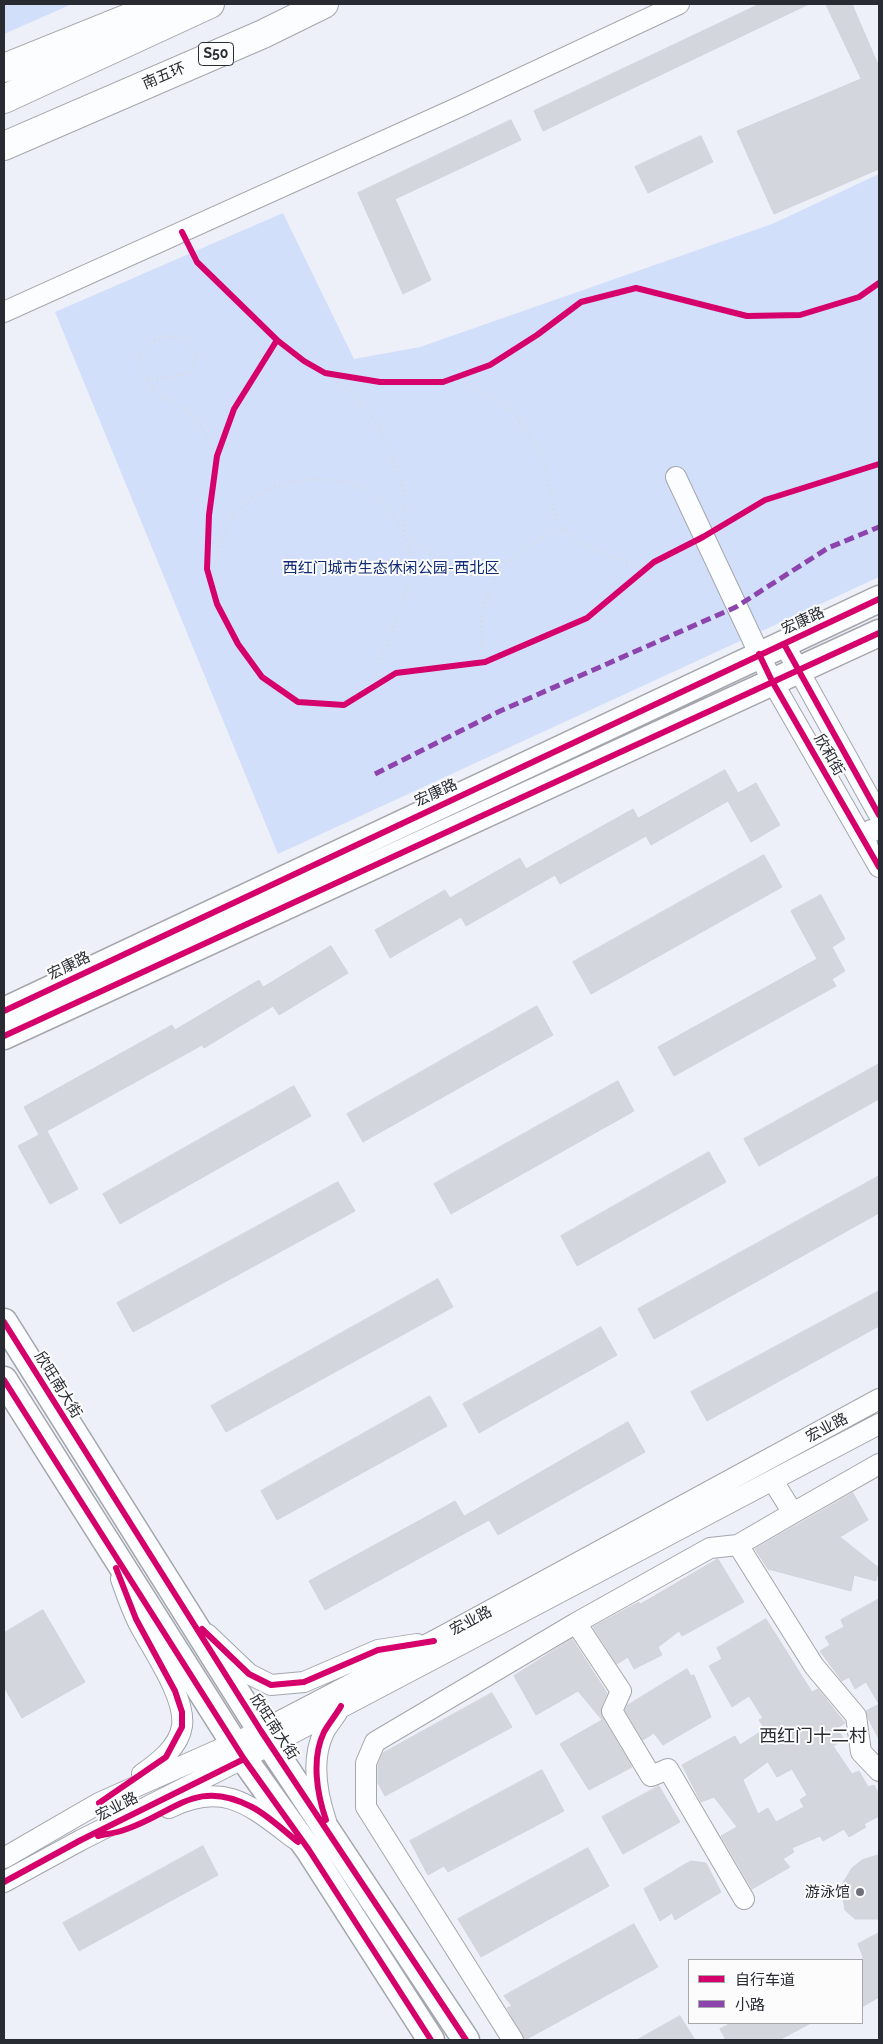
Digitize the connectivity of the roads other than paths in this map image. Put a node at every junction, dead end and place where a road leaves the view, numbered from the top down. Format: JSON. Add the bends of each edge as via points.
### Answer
{"nodes":[{"id":1,"x":163,"y":4,"type":"edge"},
{"id":2,"x":210,"y":4,"type":"edge"},
{"id":3,"x":324,"y":4,"type":"edge"},
{"id":4,"x":679,"y":4,"type":"edge"},
{"id":5,"x":4,"y":68,"type":"edge"},
{"id":6,"x":4,"y":99,"type":"edge"},
{"id":7,"x":107,"y":100,"type":"junction"},
{"id":8,"x":4,"y":146,"type":"edge"},
{"id":9,"x":4,"y":161,"type":"edge"},
{"id":10,"x":4,"y":312,"type":"edge"},
{"id":11,"x":676,"y":477,"type":"dead end"},
{"id":12,"x":879,"y":599,"type":"edge"},
{"id":13,"x":879,"y":633,"type":"edge"},
{"id":14,"x":784,"y":644,"type":"junction"},
{"id":15,"x":759,"y":654,"type":"junction"},
{"id":16,"x":798,"y":670,"type":"junction"},
{"id":17,"x":772,"y":681,"type":"junction"},
{"id":18,"x":879,"y":815,"type":"edge"},
{"id":19,"x":879,"y":830,"type":"edge"},
{"id":20,"x":868,"y":848,"type":"junction"},
{"id":21,"x":879,"y":867,"type":"edge"},
{"id":22,"x":4,"y":1011,"type":"edge"},
{"id":23,"x":4,"y":1036,"type":"edge"},
{"id":24,"x":4,"y":1322,"type":"edge"},
{"id":25,"x":4,"y":1380,"type":"edge"},
{"id":26,"x":879,"y":1400,"type":"edge"},
{"id":27,"x":879,"y":1424,"type":"edge"},
{"id":28,"x":879,"y":1464,"type":"edge"},
{"id":29,"x":774,"y":1482,"type":"junction"},
{"id":30,"x":794,"y":1513,"type":"junction"},
{"id":31,"x":105,"y":1540,"type":"junction"},
{"id":32,"x":738,"y":1545,"type":"junction"},
{"id":33,"x":190,"y":1619,"type":"junction"},
{"id":34,"x":576,"y":1623,"type":"junction"},
{"id":35,"x":441,"y":1644,"type":"junction"},
{"id":36,"x":342,"y":1706,"type":"junction"},
{"id":37,"x":266,"y":1738,"type":"junction"},
{"id":38,"x":239,"y":1750,"type":"junction"},
{"id":39,"x":879,"y":1771,"type":"edge"},
{"id":40,"x":99,"y":1803,"type":"junction"},
{"id":41,"x":332,"y":1837,"type":"junction"},
{"id":42,"x":81,"y":1840,"type":"junction"},
{"id":43,"x":308,"y":1850,"type":"junction"},
{"id":44,"x":4,"y":1858,"type":"edge"},
{"id":45,"x":4,"y":1882,"type":"edge"},
{"id":46,"x":744,"y":1899,"type":"dead end"},
{"id":47,"x":431,"y":2040,"type":"edge"},
{"id":48,"x":466,"y":2040,"type":"edge"},
{"id":49,"x":513,"y":2040,"type":"edge"}],
"edges":[{"from":1,"to":5,"type":"highway"},
{"from":2,"to":6,"type":"highway"},
{"from":3,"to":7,"type":"highway","name":"南五环","number":"S50","via":[[263,34]]},
{"from":4,"to":10,"type":"street"},
{"from":7,"to":8,"type":"highway","name":"南五环","number":"S50"},
{"from":7,"to":9,"type":"highway"},
{"from":11,"to":15,"type":"street","name":"欣和街"},
{"from":12,"to":14,"type":"main road","name":"宏康路"},
{"from":13,"to":16,"type":"main road"},
{"from":14,"to":15,"type":"main road","name":"宏康路"},
{"from":14,"to":16,"type":"street","name":"欣和街"},
{"from":15,"to":17,"type":"street","name":"欣和街"},
{"from":15,"to":22,"type":"main road","name":"宏康路"},
{"from":16,"to":17,"type":"main road"},
{"from":16,"to":18,"type":"street","name":"欣和街"},
{"from":17,"to":20,"type":"street","name":"欣和街"},
{"from":17,"to":23,"type":"main road"},
{"from":19,"to":20,"type":"street","via":[[871,830],[865,836]]},
{"from":20,"to":21,"type":"street","name":"欣和街"},
{"from":24,"to":33,"type":"main road","name":"欣旺南大街"},
{"from":25,"to":31,"type":"main road"},
{"from":26,"to":35,"type":"street","name":"宏业路"},
{"from":27,"to":29,"type":"street","name":"宏业路"},
{"from":28,"to":30,"type":"street"},
{"from":29,"to":30,"type":"street"},
{"from":29,"to":35,"type":"street","name":"宏业路"},
{"from":30,"to":32,"type":"street"},
{"from":31,"to":38,"type":"main road"},
{"from":31,"to":40,"type":"street","via":[[136,1619],[175,1691],[182,1712],[182,1728],[166,1757]]},
{"from":32,"to":34,"type":"street","via":[[710,1548]]},
{"from":32,"to":39,"type":"street","via":[[814,1666],[856,1716],[861,1752]]},
{"from":33,"to":35,"type":"street","via":[[249,1674],[271,1685],[304,1682],[378,1650]]},
{"from":33,"to":37,"type":"main road","name":"欣旺南大街"},
{"from":34,"to":46,"type":"street","via":[[621,1691],[612,1711],[651,1776],[668,1769]]},
{"from":34,"to":49,"type":"street","via":[[375,1742],[366,1763],[366,1807]]},
{"from":35,"to":36,"type":"street","name":"宏业路"},
{"from":35,"to":37,"type":"street","name":"宏业路"},
{"from":36,"to":37,"type":"street","name":"宏业路"},
{"from":36,"to":41,"type":"street","via":[[324,1734],[316,1764],[319,1800]]},
{"from":37,"to":38,"type":"street","name":"宏业路"},
{"from":37,"to":41,"type":"main road","name":"欣旺南大街"},
{"from":38,"to":40,"type":"street","name":"宏业路"},
{"from":38,"to":42,"type":"street","name":"宏业路"},
{"from":38,"to":43,"type":"main road"},
{"from":40,"to":44,"type":"street","name":"宏业路"},
{"from":41,"to":48,"type":"main road","name":"欣旺南大街"},
{"from":42,"to":43,"type":"street","via":[[125,1830],[186,1800],[214,1796],[229,1797],[254,1808]]},
{"from":42,"to":45,"type":"street","name":"宏业路"},
{"from":43,"to":47,"type":"main road"}]}
